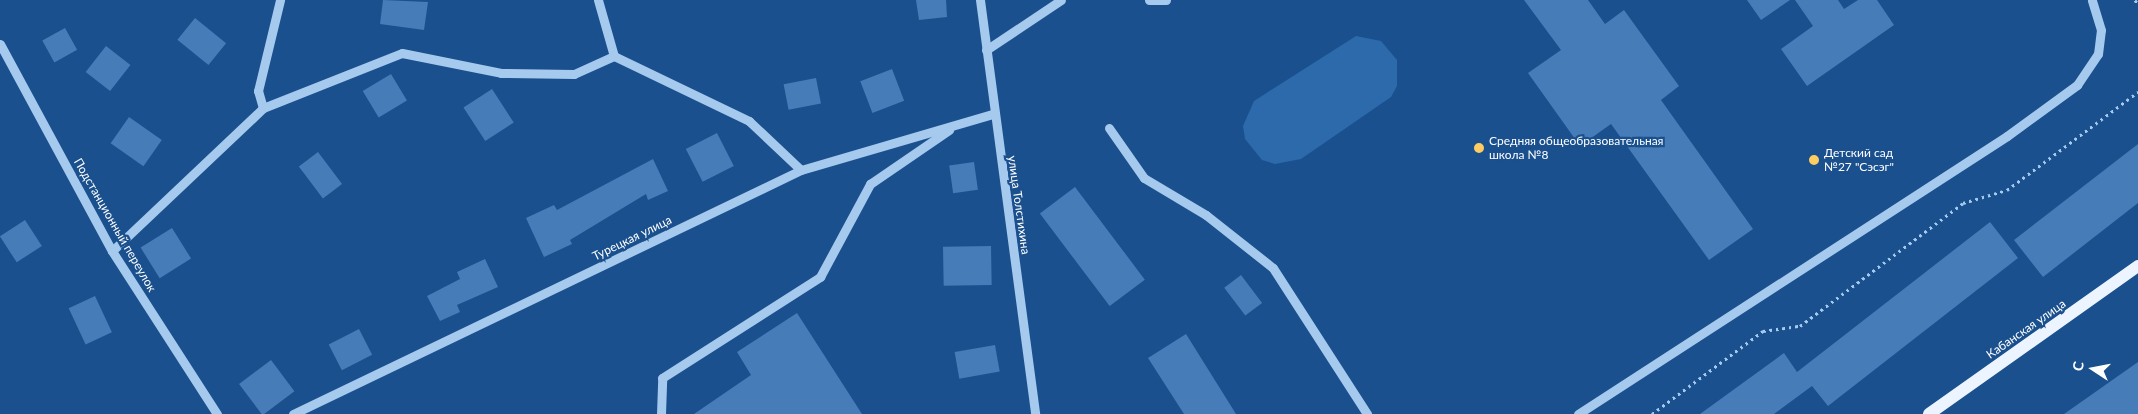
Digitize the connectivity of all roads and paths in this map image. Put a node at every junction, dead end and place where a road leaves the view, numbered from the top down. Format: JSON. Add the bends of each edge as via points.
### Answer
{"nodes":[{"id":1,"x":280,"y":0,"type":"edge"},
{"id":2,"x":598,"y":0,"type":"edge"},
{"id":3,"x":980,"y":0,"type":"edge"},
{"id":4,"x":1061,"y":0,"type":"edge"},
{"id":5,"x":1149,"y":0,"type":"edge"},
{"id":6,"x":1166,"y":0,"type":"edge"},
{"id":7,"x":2092,"y":0,"type":"edge"},
{"id":8,"x":2136,"y":0,"type":"edge"},
{"id":9,"x":2138,"y":4,"type":"edge"},
{"id":10,"x":0,"y":44,"type":"edge"},
{"id":11,"x":986,"y":50,"type":"junction"},
{"id":12,"x":614,"y":56,"type":"junction"},
{"id":13,"x":2138,"y":92,"type":"edge"},
{"id":14,"x":263,"y":108,"type":"junction"},
{"id":15,"x":993,"y":114,"type":"junction"},
{"id":16,"x":957,"y":125,"type":"junction"},
{"id":17,"x":1109,"y":128,"type":"dead end"},
{"id":18,"x":801,"y":170,"type":"junction"},
{"id":19,"x":112,"y":250,"type":"junction"},
{"id":20,"x":2138,"y":266,"type":"edge"},
{"id":21,"x":217,"y":414,"type":"edge"},
{"id":22,"x":293,"y":414,"type":"edge"},
{"id":23,"x":661,"y":414,"type":"edge"},
{"id":24,"x":1036,"y":414,"type":"edge"},
{"id":25,"x":1367,"y":414,"type":"edge"},
{"id":26,"x":1578,"y":414,"type":"edge"},
{"id":27,"x":1652,"y":414,"type":"edge"},
{"id":28,"x":1929,"y":414,"type":"edge"}],
"edges":[{"from":1,"to":14,"type":"street","via":[[258,91]]},
{"from":2,"to":12,"type":"street"},
{"from":3,"to":11,"type":"street","name":"улица Толстихина"},
{"from":4,"to":11,"type":"street"},
{"from":5,"to":6,"type":"street"},
{"from":7,"to":26,"type":"street","via":[[2101,30],[2098,54],[2077,85],[2007,136]]},
{"from":8,"to":9,"type":"path"},
{"from":10,"to":19,"type":"street","name":"Подстанционный переулок"},
{"from":11,"to":15,"type":"street","name":"улица Толстихина"},
{"from":12,"to":14,"type":"street","via":[[574,74],[501,73],[402,53]]},
{"from":12,"to":18,"type":"street","via":[[749,121]]},
{"from":13,"to":27,"type":"path","via":[[2007,190],[1964,203],[1800,326],[1763,331]]},
{"from":14,"to":19,"type":"street"},
{"from":15,"to":16,"type":"street","name":"Турецкая улица"},
{"from":15,"to":24,"type":"street","name":"улица Толстихина"},
{"from":16,"to":18,"type":"street","name":"Турецкая улица"},
{"from":16,"to":23,"type":"street","via":[[870,184],[820,277],[662,378]]},
{"from":17,"to":25,"type":"street","via":[[1144,178],[1206,215],[1273,268]]},
{"from":18,"to":22,"type":"street","name":"Турецкая улица"},
{"from":19,"to":21,"type":"street","name":"Подстанционный переулок"},
{"from":20,"to":28,"type":"main road","name":"Кабанская улица"}]}
